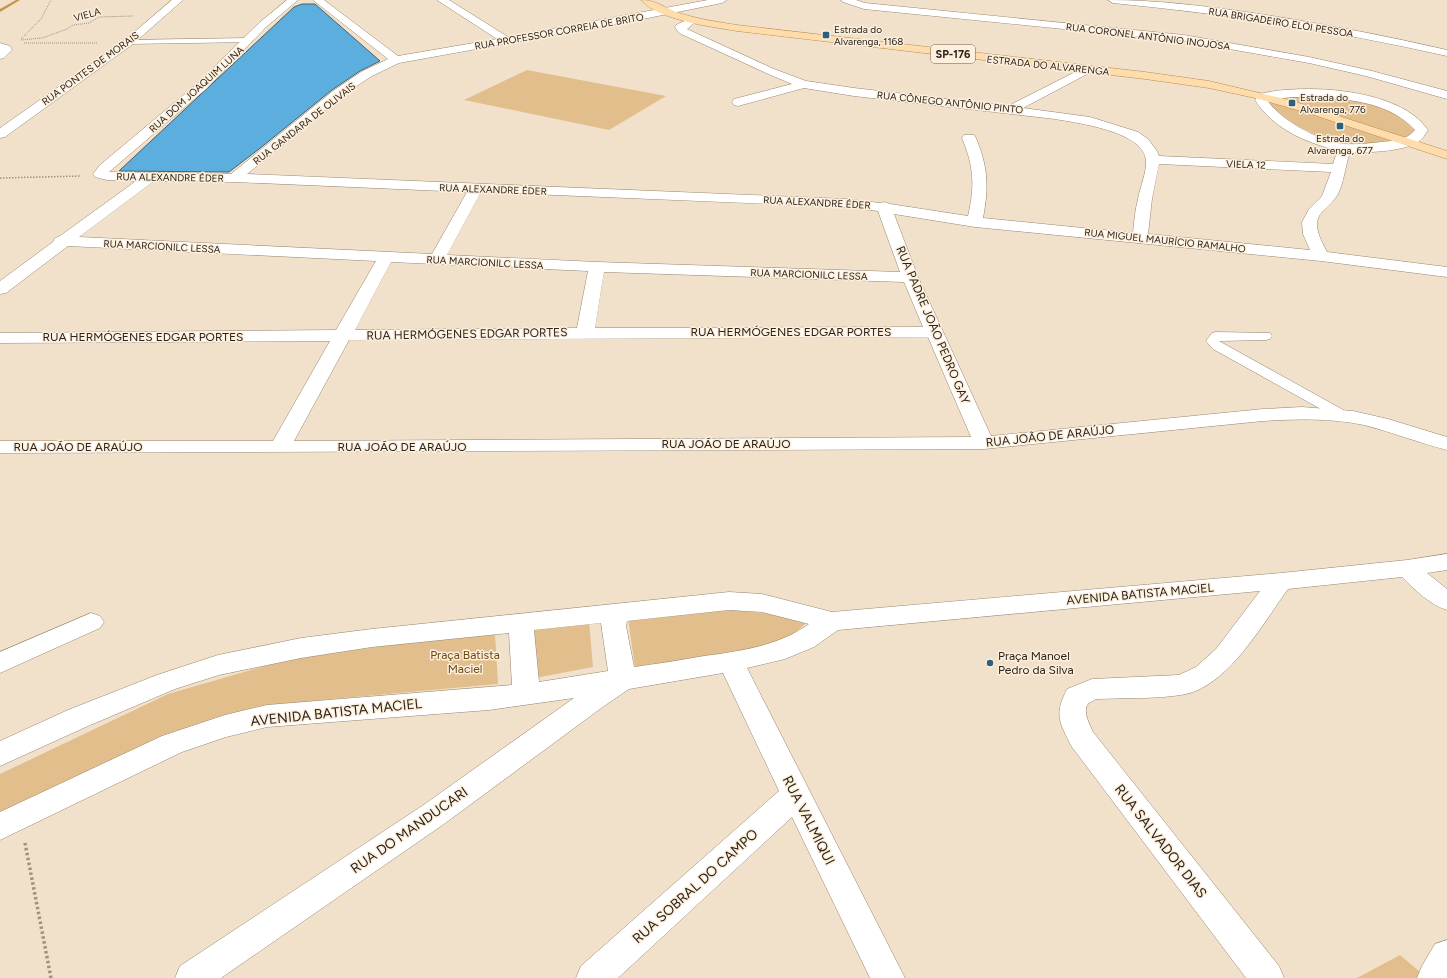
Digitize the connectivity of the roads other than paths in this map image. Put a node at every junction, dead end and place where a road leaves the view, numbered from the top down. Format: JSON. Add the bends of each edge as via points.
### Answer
{"nodes":[{"id":1,"x":178,"y":0,"type":"edge"},
{"id":2,"x":293,"y":0,"type":"edge"},
{"id":3,"x":318,"y":0,"type":"edge"},
{"id":4,"x":442,"y":0,"type":"edge"},
{"id":5,"x":646,"y":0,"type":"edge"},
{"id":6,"x":722,"y":0,"type":"edge"},
{"id":7,"x":846,"y":0,"type":"edge"},
{"id":8,"x":1113,"y":0,"type":"edge"},
{"id":9,"x":1123,"y":1,"type":"edge"},
{"id":10,"x":950,"y":5,"type":"dead end"},
{"id":11,"x":666,"y":11,"type":"junction"},
{"id":12,"x":943,"y":14,"type":"junction"},
{"id":13,"x":693,"y":20,"type":"junction"},
{"id":14,"x":249,"y":40,"type":"junction"},
{"id":15,"x":506,"y":40,"type":"junction"},
{"id":16,"x":128,"y":42,"type":"junction"},
{"id":17,"x":1447,"y":53,"type":"edge"},
{"id":18,"x":396,"y":60,"type":"junction"},
{"id":19,"x":1087,"y":70,"type":"junction"},
{"id":20,"x":804,"y":84,"type":"junction"},
{"id":21,"x":1447,"y":84,"type":"edge"},
{"id":22,"x":1428,"y":89,"type":"junction"},
{"id":23,"x":1447,"y":95,"type":"edge"},
{"id":24,"x":1263,"y":97,"type":"junction"},
{"id":25,"x":738,"y":102,"type":"dead end"},
{"id":26,"x":1386,"y":105,"type":"junction"},
{"id":27,"x":1011,"y":109,"type":"junction"},
{"id":28,"x":0,"y":134,"type":"edge"},
{"id":29,"x":969,"y":138,"type":"dead end"},
{"id":30,"x":1408,"y":142,"type":"junction"},
{"id":31,"x":1344,"y":148,"type":"junction"},
{"id":32,"x":1447,"y":155,"type":"edge"},
{"id":33,"x":1152,"y":160,"type":"junction"},
{"id":34,"x":1339,"y":168,"type":"junction"},
{"id":35,"x":102,"y":176,"type":"joint"},
{"id":36,"x":150,"y":177,"type":"junction"},
{"id":37,"x":235,"y":178,"type":"junction"},
{"id":38,"x":476,"y":189,"type":"junction"},
{"id":39,"x":884,"y":206,"type":"junction"},
{"id":40,"x":975,"y":222,"type":"junction"},
{"id":41,"x":1140,"y":238,"type":"junction"},
{"id":42,"x":61,"y":241,"type":"junction"},
{"id":43,"x":1321,"y":256,"type":"junction"},
{"id":44,"x":386,"y":257,"type":"junction"},
{"id":45,"x":437,"y":259,"type":"junction"},
{"id":46,"x":597,"y":267,"type":"junction"},
{"id":47,"x":1447,"y":272,"type":"edge"},
{"id":48,"x":910,"y":277,"type":"junction"},
{"id":49,"x":0,"y":289,"type":"edge"},
{"id":50,"x":934,"y":332,"type":"junction"},
{"id":51,"x":585,"y":333,"type":"junction"},
{"id":52,"x":343,"y":336,"type":"junction"},
{"id":53,"x":1266,"y":336,"type":"dead end"},
{"id":54,"x":0,"y":338,"type":"edge"},
{"id":55,"x":1342,"y":415,"type":"junction"},
{"id":56,"x":984,"y":443,"type":"junction"},
{"id":57,"x":1447,"y":444,"type":"edge"},
{"id":58,"x":0,"y":447,"type":"edge"},
{"id":59,"x":280,"y":448,"type":"junction"},
{"id":60,"x":1447,"y":562,"type":"edge"},
{"id":61,"x":1407,"y":568,"type":"junction"},
{"id":62,"x":1281,"y":581,"type":"junction"},
{"id":63,"x":1447,"y":601,"type":"edge"},
{"id":64,"x":617,"y":612,"type":"junction"},
{"id":65,"x":832,"y":621,"type":"junction"},
{"id":66,"x":91,"y":622,"type":"dead end"},
{"id":67,"x":522,"y":623,"type":"junction"},
{"id":68,"x":0,"y":662,"type":"edge"},
{"id":69,"x":731,"y":662,"type":"junction"},
{"id":70,"x":623,"y":679,"type":"junction"},
{"id":71,"x":526,"y":694,"type":"junction"},
{"id":72,"x":0,"y":754,"type":"edge"},
{"id":73,"x":796,"y":795,"type":"junction"},
{"id":74,"x":10,"y":822,"type":"edge"},
{"id":75,"x":1447,"y":956,"type":"edge"},
{"id":76,"x":192,"y":978,"type":"edge"},
{"id":77,"x":593,"y":978,"type":"edge"},
{"id":78,"x":888,"y":978,"type":"edge"},
{"id":79,"x":1267,"y":978,"type":"edge"},
{"id":80,"x":1434,"y":978,"type":"edge"}],
"edges":[{"from":1,"to":16,"type":"street","name":"RUA PONTES DE MORAIS"},
{"from":2,"to":14,"type":"street","name":"RUA DOM JOAQUIM LUNA","via":[[275,13]]},
{"from":3,"to":18,"type":"street"},
{"from":4,"to":15,"type":"street"},
{"from":5,"to":11,"type":"main road","name":"ESTRADA DO ALVARENGA","number":"SP-176"},
{"from":6,"to":11,"type":"street","name":"RUA PROFESSOR CORREIA DE BRITO"},
{"from":7,"to":12,"type":"street","name":"RUA CORONEL ANTÔNIO INOJOSA","via":[[864,6]]},
{"from":8,"to":9,"type":"street","name":"RUA BRIGADEIRO ELÓI PESSOA"},
{"from":9,"to":17,"type":"street","name":"RUA BRIGADEIRO ELÓI PESSOA","via":[[1353,32]]},
{"from":10,"to":12,"type":"street"},
{"from":11,"to":13,"type":"main road","name":"ESTRADA DO ALVARENGA","number":"SP-176"},
{"from":11,"to":15,"type":"street","name":"RUA PROFESSOR CORREIA DE BRITO"},
{"from":12,"to":22,"type":"street","name":"RUA CORONEL ANTÔNIO INOJOSA","via":[[1221,44],[1309,60]]},
{"from":13,"to":19,"type":"main road","name":"ESTRADA DO ALVARENGA","number":"SP-176","via":[[777,33]]},
{"from":13,"to":20,"type":"street","name":"RUA CÔNEGO ANTÔNIO PINTO","via":[[680,28],[770,71]]},
{"from":14,"to":16,"type":"lane"},
{"from":14,"to":35,"type":"street","name":"RUA DOM JOAQUIM LUNA","via":[[192,94],[100,172]]},
{"from":15,"to":18,"type":"street","name":"RUA PROFESSOR CORREIA DE BRITO"},
{"from":16,"to":28,"type":"street","name":"RUA PONTES DE MORAIS"},
{"from":18,"to":37,"type":"street","name":"RUA GANDARA DE OLIVAIS","via":[[369,73],[331,100]]},
{"from":19,"to":24,"type":"main road","name":"ESTRADA DO ALVARENGA","number":"SP-176","via":[[1191,82]]},
{"from":19,"to":27,"type":"street"},
{"from":20,"to":25,"type":"street"},
{"from":20,"to":27,"type":"street","name":"RUA CÔNEGO ANTÔNIO PINTO"},
{"from":21,"to":22,"type":"street"},
{"from":22,"to":23,"type":"street","name":"RUA CORONEL ANTÔNIO INOJOSA"},
{"from":22,"to":26,"type":"street"},
{"from":24,"to":26,"type":"street","via":[[1309,94],[1353,98]]},
{"from":24,"to":30,"type":"main road","name":"ESTRADA DO ALVARENGA","number":"SP-176"},
{"from":24,"to":31,"type":"street","via":[[1263,105],[1282,122],[1316,140]]},
{"from":26,"to":30,"type":"street","via":[[1402,112],[1422,130],[1418,137]]},
{"from":27,"to":33,"type":"street","name":"RUA CÔNEGO ANTÔNIO PINTO","via":[[1090,121],[1117,128],[1143,142],[1150,151]]},
{"from":29,"to":40,"type":"street","via":[[979,160],[982,177]]},
{"from":30,"to":31,"type":"street","via":[[1367,148]]},
{"from":30,"to":32,"type":"main road","name":"ESTRADA DO ALVARENGA","number":"SP-176"},
{"from":31,"to":34,"type":"street"},
{"from":33,"to":34,"type":"street","name":"VIELA 12"},
{"from":33,"to":41,"type":"street"},
{"from":34,"to":43,"type":"street","via":[[1329,197],[1312,213],[1309,220],[1310,230]]},
{"from":35,"to":36,"type":"street","name":"RUA ALEXANDRE ÉDER"},
{"from":36,"to":37,"type":"street","name":"RUA ALEXANDRE ÉDER"},
{"from":36,"to":42,"type":"street"},
{"from":37,"to":38,"type":"street","name":"RUA ALEXANDRE ÉDER"},
{"from":38,"to":39,"type":"street","name":"RUA ALEXANDRE ÉDER","via":[[824,201]]},
{"from":38,"to":45,"type":"street"},
{"from":39,"to":40,"type":"street","name":"RUA MIGUEL MAURÍCIO RAMALHO"},
{"from":39,"to":48,"type":"street","name":"RUA PADRE JOÃO PEDRO GAY"},
{"from":40,"to":41,"type":"street","name":"RUA MIGUEL MAURÍCIO RAMALHO"},
{"from":41,"to":43,"type":"street","name":"RUA MIGUEL MAURÍCIO RAMALHO"},
{"from":42,"to":44,"type":"street","name":"RUA MARCIONILC LESSA"},
{"from":42,"to":49,"type":"street"},
{"from":43,"to":47,"type":"street","name":"RUA MIGUEL MAURÍCIO RAMALHO"},
{"from":44,"to":45,"type":"street","name":"RUA MARCIONILC LESSA"},
{"from":44,"to":52,"type":"street"},
{"from":45,"to":46,"type":"street","name":"RUA MARCIONILC LESSA"},
{"from":46,"to":48,"type":"street","name":"RUA MARCIONILC LESSA"},
{"from":46,"to":51,"type":"street"},
{"from":48,"to":50,"type":"street","name":"RUA PADRE JOÃO PEDRO GAY"},
{"from":50,"to":51,"type":"street","name":"RUA HERMÓGENES EDGAR PORTES"},
{"from":50,"to":56,"type":"street","name":"RUA PADRE JOÃO PEDRO GAY"},
{"from":51,"to":52,"type":"street","name":"RUA HERMÓGENES EDGAR PORTES"},
{"from":52,"to":54,"type":"street","name":"RUA HERMÓGENES EDGAR PORTES"},
{"from":52,"to":59,"type":"street"},
{"from":53,"to":55,"type":"lane","via":[[1216,336],[1212,341]]},
{"from":55,"to":56,"type":"street","name":"RUA JOÃO DE ARAÚJO","via":[[1309,412],[1263,415]]},
{"from":55,"to":57,"type":"street","name":"RUA JOÃO DE ARAÚJO"},
{"from":56,"to":59,"type":"street","name":"RUA JOÃO DE ARAÚJO"},
{"from":58,"to":59,"type":"street","name":"RUA JOÃO DE ARAÚJO"},
{"from":60,"to":61,"type":"street","name":"AVENIDA BATISTA MACIEL"},
{"from":61,"to":62,"type":"street","name":"AVENIDA BATISTA MACIEL"},
{"from":61,"to":63,"type":"street","via":[[1428,588]]},
{"from":62,"to":65,"type":"street","name":"AVENIDA BATISTA MACIEL"},
{"from":62,"to":79,"type":"street","name":"RUA SALVADOR DIAS","via":[[1225,656],[1205,674],[1182,685],[1092,689],[1077,697],[1072,709],[1082,739]]},
{"from":64,"to":65,"type":"street","name":"AVENIDA BATISTA MACIEL","via":[[729,601],[762,603]]},
{"from":64,"to":67,"type":"street","name":"AVENIDA BATISTA MACIEL"},
{"from":64,"to":70,"type":"street","via":[[613,626]]},
{"from":65,"to":69,"type":"street","name":"AVENIDA BATISTA MACIEL","via":[[805,640],[776,652]]},
{"from":66,"to":68,"type":"street"},
{"from":67,"to":71,"type":"street"},
{"from":67,"to":72,"type":"street","name":"AVENIDA BATISTA MACIEL","via":[[372,638],[301,648],[218,665],[166,682]]},
{"from":69,"to":70,"type":"street","name":"AVENIDA BATISTA MACIEL"},
{"from":69,"to":73,"type":"street","name":"RUA VALMIQUI"},
{"from":70,"to":71,"type":"street","name":"AVENIDA BATISTA MACIEL"},
{"from":70,"to":76,"type":"street","name":"RUA DO MANDUCARI","via":[[433,815]]},
{"from":71,"to":74,"type":"street","name":"AVENIDA BATISTA MACIEL","via":[[267,716],[225,726],[172,744]]},
{"from":73,"to":77,"type":"street","name":"RUA SOBRAL DO CAMPO"},
{"from":73,"to":78,"type":"street","name":"RUA VALMIQUI"},
{"from":75,"to":80,"type":"street"}]}
